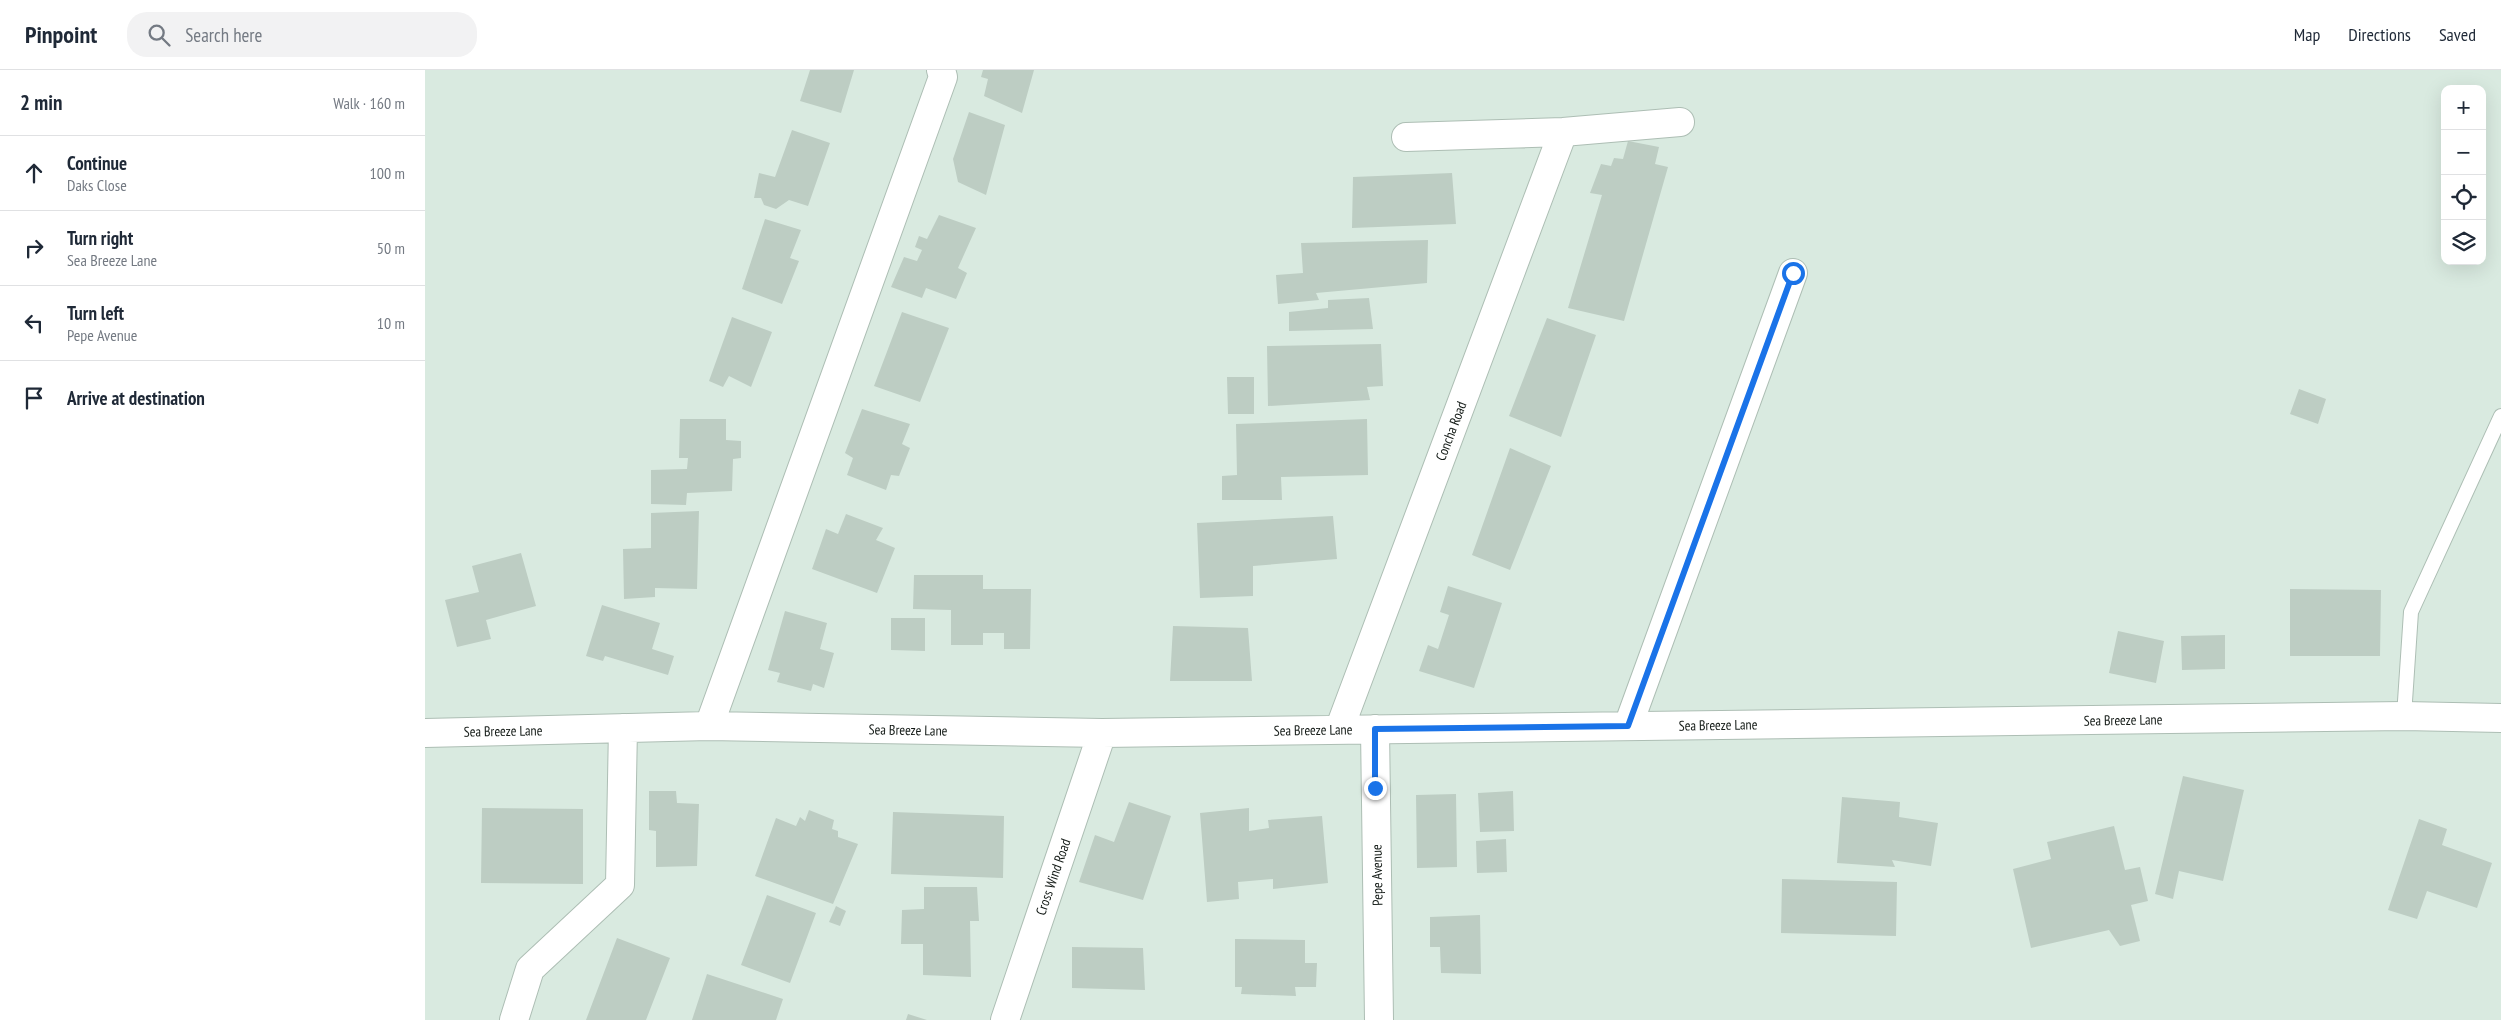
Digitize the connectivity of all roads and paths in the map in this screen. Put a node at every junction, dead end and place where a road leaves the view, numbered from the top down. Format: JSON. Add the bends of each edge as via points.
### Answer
{"nodes":[{"id":1,"x":941,"y":70,"type":"edge"},
{"id":2,"x":1681,"y":122,"type":"dead end"},
{"id":3,"x":1563,"y":132,"type":"junction"},
{"id":4,"x":1406,"y":137,"type":"dead end"},
{"id":5,"x":1793,"y":273,"type":"dead end"},
{"id":6,"x":2501,"y":416,"type":"edge"},
{"id":7,"x":2404,"y":716,"type":"junction"},
{"id":8,"x":2501,"y":718,"type":"edge"},
{"id":9,"x":709,"y":726,"type":"junction"},
{"id":10,"x":1628,"y":726,"type":"junction"},
{"id":11,"x":623,"y":728,"type":"junction"},
{"id":12,"x":1375,"y":729,"type":"junction"},
{"id":13,"x":1339,"y":730,"type":"junction"},
{"id":14,"x":425,"y":733,"type":"edge"},
{"id":15,"x":1102,"y":733,"type":"junction"},
{"id":16,"x":514,"y":1020,"type":"edge"},
{"id":17,"x":1005,"y":1020,"type":"edge"},
{"id":18,"x":1379,"y":1020,"type":"edge"}],
"edges":[{"from":1,"to":9,"type":"street","via":[[943,76]]},
{"from":2,"to":3,"type":"street"},
{"from":3,"to":4,"type":"street"},
{"from":3,"to":13,"type":"street","name":"Concha Road"},
{"from":5,"to":10,"type":"street"},
{"from":6,"to":7,"type":"lane","via":[[2411,612]]},
{"from":7,"to":8,"type":"street","name":"Sea Breeze Lane"},
{"from":7,"to":10,"type":"street","name":"Sea Breeze Lane"},
{"from":9,"to":11,"type":"street","name":"Sea Breeze Lane"},
{"from":9,"to":15,"type":"street","name":"Sea Breeze Lane"},
{"from":10,"to":12,"type":"street","name":"Sea Breeze Lane"},
{"from":11,"to":14,"type":"street","name":"Sea Breeze Lane"},
{"from":11,"to":16,"type":"street","via":[[620,886],[530,969]]},
{"from":12,"to":13,"type":"street","name":"Sea Breeze Lane"},
{"from":12,"to":18,"type":"street","name":"Pepe Avenue"},
{"from":13,"to":15,"type":"street","name":"Sea Breeze Lane"},
{"from":15,"to":17,"type":"street","name":"Cross Wind Road"}]}
